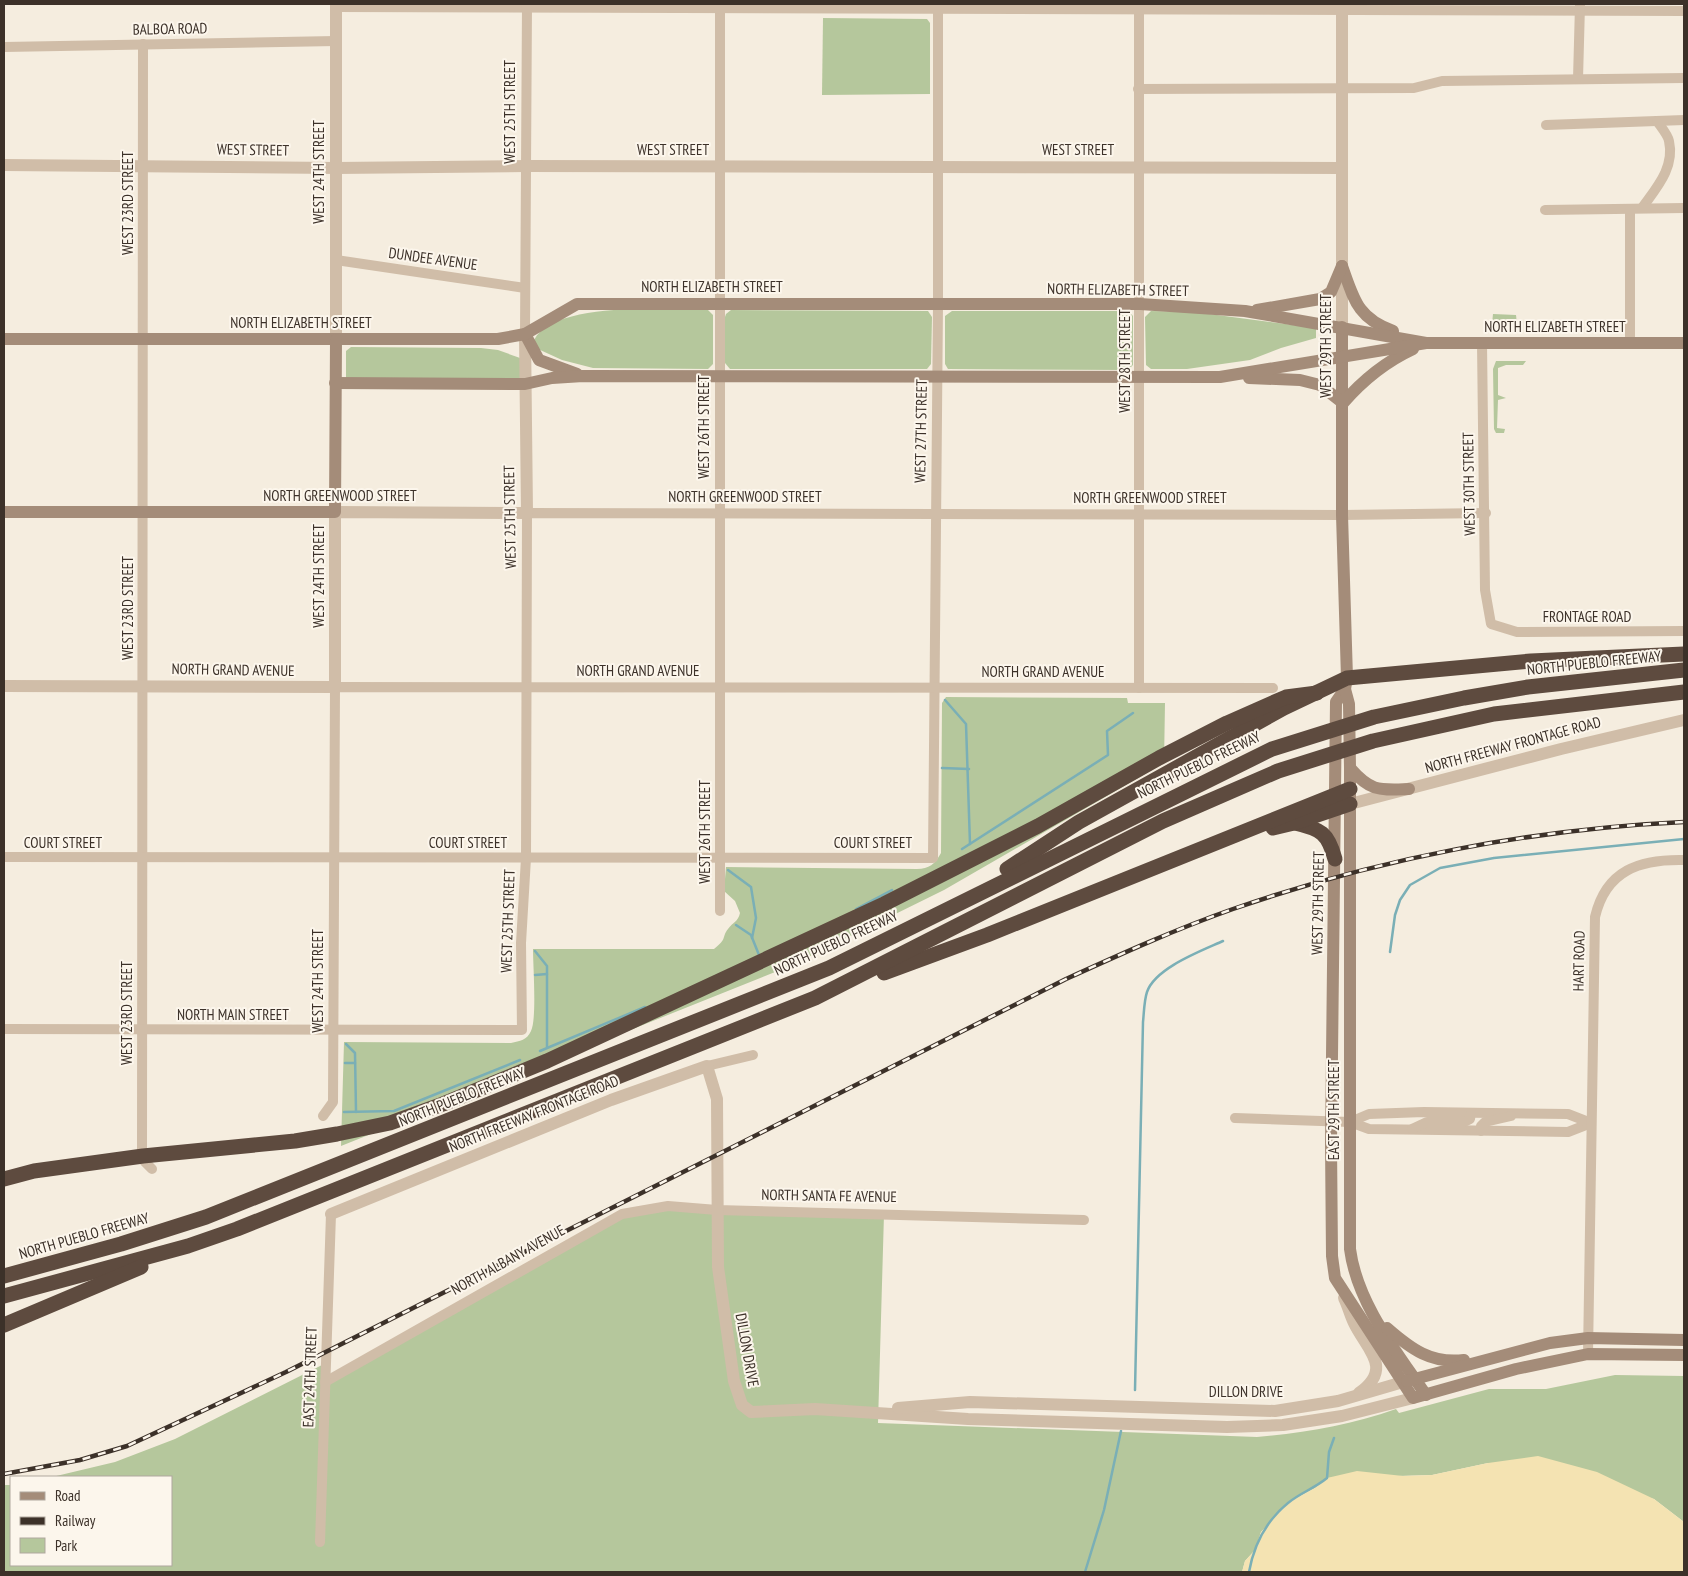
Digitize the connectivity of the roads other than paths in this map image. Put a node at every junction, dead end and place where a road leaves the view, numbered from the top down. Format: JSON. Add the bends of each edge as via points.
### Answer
{"nodes":[{"id":1,"x":336,"y":5,"type":"edge"},
{"id":2,"x":527,"y":6,"type":"edge"},
{"id":3,"x":720,"y":6,"type":"edge"},
{"id":4,"x":938,"y":7,"type":"edge"},
{"id":5,"x":1139,"y":7,"type":"edge"},
{"id":6,"x":1342,"y":7,"type":"edge"},
{"id":7,"x":1580,"y":7,"type":"edge"},
{"id":8,"x":1684,"y":11,"type":"edge"},
{"id":9,"x":336,"y":41,"type":"junction"},
{"id":10,"x":144,"y":44,"type":"junction"},
{"id":11,"x":4,"y":47,"type":"edge"},
{"id":12,"x":1684,"y":78,"type":"edge"},
{"id":13,"x":1578,"y":79,"type":"junction"},
{"id":14,"x":1342,"y":88,"type":"junction"},
{"id":15,"x":1138,"y":89,"type":"junction"},
{"id":16,"x":1684,"y":120,"type":"edge"},
{"id":17,"x":1657,"y":121,"type":"junction"},
{"id":18,"x":1546,"y":125,"type":"dead end"},
{"id":19,"x":4,"y":165,"type":"edge"},
{"id":20,"x":143,"y":165,"type":"junction"},
{"id":21,"x":526,"y":166,"type":"junction"},
{"id":22,"x":720,"y":166,"type":"junction"},
{"id":23,"x":938,"y":166,"type":"junction"},
{"id":24,"x":1139,"y":166,"type":"junction"},
{"id":25,"x":336,"y":168,"type":"junction"},
{"id":26,"x":1341,"y":168,"type":"junction"},
{"id":27,"x":1642,"y":208,"type":"junction"},
{"id":28,"x":1684,"y":208,"type":"edge"},
{"id":29,"x":1630,"y":209,"type":"junction"},
{"id":30,"x":1545,"y":210,"type":"dead end"},
{"id":31,"x":336,"y":260,"type":"junction"},
{"id":32,"x":1342,"y":266,"type":"junction"},
{"id":33,"x":525,"y":288,"type":"junction"},
{"id":34,"x":719,"y":304,"type":"junction"},
{"id":35,"x":938,"y":304,"type":"junction"},
{"id":36,"x":1140,"y":304,"type":"junction"},
{"id":37,"x":1246,"y":311,"type":"junction"},
{"id":38,"x":1342,"y":327,"type":"junction"},
{"id":39,"x":525,"y":334,"type":"junction"},
{"id":40,"x":4,"y":339,"type":"edge"},
{"id":41,"x":144,"y":339,"type":"junction"},
{"id":42,"x":336,"y":340,"type":"junction"},
{"id":43,"x":1426,"y":343,"type":"junction"},
{"id":44,"x":1482,"y":343,"type":"junction"},
{"id":45,"x":1630,"y":343,"type":"junction"},
{"id":46,"x":1684,"y":343,"type":"edge"},
{"id":47,"x":1342,"y":356,"type":"junction"},
{"id":48,"x":583,"y":376,"type":"junction"},
{"id":49,"x":719,"y":376,"type":"junction"},
{"id":50,"x":937,"y":376,"type":"junction"},
{"id":51,"x":1140,"y":377,"type":"junction"},
{"id":52,"x":1228,"y":377,"type":"junction"},
{"id":53,"x":335,"y":383,"type":"junction"},
{"id":54,"x":525,"y":384,"type":"junction"},
{"id":55,"x":1342,"y":403,"type":"junction"},
{"id":56,"x":4,"y":512,"type":"edge"},
{"id":57,"x":335,"y":512,"type":"junction"},
{"id":58,"x":143,"y":513,"type":"junction"},
{"id":59,"x":526,"y":513,"type":"junction"},
{"id":60,"x":719,"y":513,"type":"junction"},
{"id":61,"x":936,"y":513,"type":"junction"},
{"id":62,"x":1486,"y":513,"type":"junction"},
{"id":63,"x":1140,"y":514,"type":"junction"},
{"id":64,"x":1342,"y":515,"type":"junction"},
{"id":65,"x":1492,"y":624,"type":"joint"},
{"id":66,"x":1684,"y":631,"type":"edge"},
{"id":67,"x":1684,"y":654,"type":"edge"},
{"id":68,"x":1684,"y":670,"type":"edge"},
{"id":69,"x":1346,"y":683,"type":"junction"},
{"id":70,"x":143,"y":684,"type":"junction"},
{"id":71,"x":4,"y":686,"type":"edge"},
{"id":72,"x":335,"y":687,"type":"junction"},
{"id":73,"x":526,"y":687,"type":"junction"},
{"id":74,"x":720,"y":687,"type":"junction"},
{"id":75,"x":935,"y":688,"type":"junction"},
{"id":76,"x":1140,"y":688,"type":"junction"},
{"id":77,"x":1273,"y":688,"type":"dead end"},
{"id":78,"x":1684,"y":692,"type":"edge"},
{"id":79,"x":1317,"y":693,"type":"junction"},
{"id":80,"x":1684,"y":720,"type":"edge"},
{"id":81,"x":1350,"y":768,"type":"junction"},
{"id":82,"x":1350,"y":789,"type":"junction"},
{"id":83,"x":1409,"y":789,"type":"junction"},
{"id":84,"x":1335,"y":802,"type":"junction"},
{"id":85,"x":1350,"y":804,"type":"junction"},
{"id":86,"x":1294,"y":823,"type":"junction"},
{"id":87,"x":1232,"y":836,"type":"junction"},
{"id":88,"x":4,"y":857,"type":"edge"},
{"id":89,"x":143,"y":858,"type":"junction"},
{"id":90,"x":335,"y":858,"type":"junction"},
{"id":91,"x":526,"y":858,"type":"junction"},
{"id":92,"x":720,"y":858,"type":"junction"},
{"id":93,"x":933,"y":858,"type":"joint"},
{"id":94,"x":1335,"y":859,"type":"junction"},
{"id":95,"x":1684,"y":860,"type":"edge"},
{"id":96,"x":950,"y":906,"type":"junction"},
{"id":97,"x":720,"y":911,"type":"dead end"},
{"id":98,"x":815,"y":998,"type":"junction"},
{"id":99,"x":4,"y":1029,"type":"edge"},
{"id":100,"x":335,"y":1029,"type":"junction"},
{"id":101,"x":142,"y":1030,"type":"junction"},
{"id":102,"x":522,"y":1030,"type":"joint"},
{"id":103,"x":753,"y":1056,"type":"dead end"},
{"id":104,"x":707,"y":1066,"type":"junction"},
{"id":105,"x":1471,"y":1113,"type":"junction"},
{"id":106,"x":1519,"y":1113,"type":"junction"},
{"id":107,"x":323,"y":1116,"type":"dead end"},
{"id":108,"x":1235,"y":1118,"type":"dead end"},
{"id":109,"x":1332,"y":1121,"type":"junction"},
{"id":110,"x":1350,"y":1122,"type":"junction"},
{"id":111,"x":1590,"y":1123,"type":"junction"},
{"id":112,"x":1409,"y":1130,"type":"junction"},
{"id":113,"x":1481,"y":1131,"type":"junction"},
{"id":114,"x":143,"y":1156,"type":"junction"},
{"id":115,"x":152,"y":1169,"type":"dead end"},
{"id":116,"x":4,"y":1179,"type":"edge"},
{"id":117,"x":717,"y":1210,"type":"junction"},
{"id":118,"x":331,"y":1214,"type":"joint"},
{"id":119,"x":1084,"y":1220,"type":"dead end"},
{"id":120,"x":188,"y":1246,"type":"junction"},
{"id":121,"x":4,"y":1276,"type":"edge"},
{"id":122,"x":1342,"y":1291,"type":"junction"},
{"id":123,"x":4,"y":1296,"type":"edge"},
{"id":124,"x":1376,"y":1318,"type":"junction"},
{"id":125,"x":4,"y":1325,"type":"edge"},
{"id":126,"x":1588,"y":1338,"type":"junction"},
{"id":127,"x":1684,"y":1340,"type":"edge"},
{"id":128,"x":1588,"y":1354,"type":"junction"},
{"id":129,"x":1684,"y":1355,"type":"edge"},
{"id":130,"x":1497,"y":1356,"type":"junction"},
{"id":131,"x":1409,"y":1380,"type":"junction"},
{"id":132,"x":326,"y":1382,"type":"junction"},
{"id":133,"x":1355,"y":1395,"type":"junction"},
{"id":134,"x":1419,"y":1397,"type":"junction"},
{"id":135,"x":860,"y":1411,"type":"junction"},
{"id":136,"x":320,"y":1542,"type":"dead end"}],
"edges":[{"from":1,"to":2,"type":"street"},
{"from":1,"to":9,"type":"street","name":"WEST 24TH STREET"},
{"from":2,"to":3,"type":"street"},
{"from":2,"to":21,"type":"street","name":"WEST 25TH STREET"},
{"from":3,"to":4,"type":"street"},
{"from":3,"to":22,"type":"street","name":"WEST 26TH STREET"},
{"from":4,"to":5,"type":"street"},
{"from":4,"to":23,"type":"street","name":"WEST 27TH STREET"},
{"from":5,"to":6,"type":"street"},
{"from":5,"to":15,"type":"street","name":"WEST 28TH STREET"},
{"from":6,"to":7,"type":"street"},
{"from":6,"to":14,"type":"street","name":"WEST 29TH STREET"},
{"from":7,"to":8,"type":"street"},
{"from":7,"to":13,"type":"street"},
{"from":9,"to":10,"type":"street","name":"BALBOA ROAD"},
{"from":9,"to":25,"type":"street","name":"WEST 24TH STREET"},
{"from":10,"to":11,"type":"street","name":"BALBOA ROAD"},
{"from":10,"to":20,"type":"street","name":"WEST 23RD STREET"},
{"from":12,"to":13,"type":"street"},
{"from":13,"to":14,"type":"street","via":[[1442,81],[1414,88]]},
{"from":14,"to":15,"type":"street"},
{"from":14,"to":26,"type":"street","name":"WEST 29TH STREET"},
{"from":15,"to":24,"type":"street","name":"WEST 28TH STREET"},
{"from":16,"to":17,"type":"street"},
{"from":17,"to":18,"type":"street"},
{"from":17,"to":27,"type":"street","via":[[1669,140],[1669,161],[1665,175]]},
{"from":19,"to":20,"type":"street","name":"WEST STREET"},
{"from":20,"to":25,"type":"street","name":"WEST STREET"},
{"from":20,"to":41,"type":"street","name":"WEST 23RD STREET"},
{"from":21,"to":22,"type":"street","name":"WEST STREET"},
{"from":21,"to":25,"type":"street","name":"WEST STREET"},
{"from":21,"to":33,"type":"street","name":"WEST 25TH STREET"},
{"from":22,"to":23,"type":"street","name":"WEST STREET"},
{"from":22,"to":34,"type":"street","name":"WEST 26TH STREET"},
{"from":23,"to":24,"type":"street","name":"WEST STREET"},
{"from":23,"to":35,"type":"street","name":"WEST 27TH STREET"},
{"from":24,"to":26,"type":"street","name":"WEST STREET"},
{"from":24,"to":36,"type":"street","name":"WEST 28TH STREET"},
{"from":25,"to":31,"type":"street","name":"WEST 24TH STREET"},
{"from":26,"to":32,"type":"street","name":"WEST 29TH STREET"},
{"from":27,"to":28,"type":"street"},
{"from":27,"to":29,"type":"street"},
{"from":29,"to":30,"type":"street"},
{"from":29,"to":45,"type":"street"},
{"from":31,"to":33,"type":"street","name":"DUNDEE AVENUE"},
{"from":31,"to":42,"type":"street","name":"WEST 24TH STREET"},
{"from":32,"to":37,"type":"main road","via":[[1331,292],[1320,299]]},
{"from":32,"to":38,"type":"street","name":"WEST 29TH STREET"},
{"from":32,"to":43,"type":"main road","via":[[1356,305],[1368,319]]},
{"from":33,"to":39,"type":"street","name":"WEST 25TH STREET"},
{"from":34,"to":35,"type":"main road","name":"NORTH ELIZABETH STREET"},
{"from":34,"to":39,"type":"main road","name":"NORTH ELIZABETH STREET","via":[[577,304]]},
{"from":34,"to":49,"type":"street","name":"WEST 26TH STREET"},
{"from":35,"to":36,"type":"main road","name":"NORTH ELIZABETH STREET"},
{"from":35,"to":50,"type":"street","name":"WEST 27TH STREET"},
{"from":36,"to":37,"type":"main road","name":"NORTH ELIZABETH STREET"},
{"from":36,"to":51,"type":"street","name":"WEST 28TH STREET"},
{"from":37,"to":38,"type":"main road","name":"NORTH ELIZABETH STREET"},
{"from":38,"to":43,"type":"main road","name":"NORTH ELIZABETH STREET"},
{"from":38,"to":47,"type":"main road","name":"WEST 29TH STREET"},
{"from":39,"to":42,"type":"main road","name":"NORTH ELIZABETH STREET","via":[[498,339]]},
{"from":39,"to":48,"type":"main road","via":[[539,360]]},
{"from":39,"to":54,"type":"street","name":"WEST 25TH STREET"},
{"from":40,"to":41,"type":"main road","name":"NORTH ELIZABETH STREET"},
{"from":41,"to":42,"type":"main road","name":"NORTH ELIZABETH STREET"},
{"from":41,"to":58,"type":"street","name":"WEST 23RD STREET"},
{"from":42,"to":53,"type":"main road","name":"WEST 24TH STREET"},
{"from":43,"to":44,"type":"main road","name":"NORTH ELIZABETH STREET"},
{"from":43,"to":47,"type":"main road","name":"NORTH ELIZABETH STREET"},
{"from":43,"to":55,"type":"main road","via":[[1392,358],[1360,383]]},
{"from":44,"to":45,"type":"main road","name":"NORTH ELIZABETH STREET"},
{"from":44,"to":62,"type":"street","name":"WEST 30TH STREET"},
{"from":45,"to":46,"type":"main road","name":"NORTH ELIZABETH STREET"},
{"from":47,"to":52,"type":"main road","name":"NORTH ELIZABETH STREET"},
{"from":47,"to":55,"type":"main road","name":"WEST 29TH STREET"},
{"from":48,"to":49,"type":"main road","name":"NORTH ELIZABETH STREET"},
{"from":48,"to":54,"type":"main road","name":"NORTH ELIZABETH STREET"},
{"from":49,"to":50,"type":"main road","name":"NORTH ELIZABETH STREET"},
{"from":49,"to":60,"type":"street","name":"WEST 26TH STREET"},
{"from":50,"to":51,"type":"main road","name":"NORTH ELIZABETH STREET"},
{"from":50,"to":61,"type":"street","name":"WEST 27TH STREET"},
{"from":51,"to":52,"type":"main road","name":"NORTH ELIZABETH STREET"},
{"from":51,"to":63,"type":"street","name":"WEST 28TH STREET"},
{"from":52,"to":55,"type":"main road","via":[[1300,380],[1320,385]]},
{"from":53,"to":54,"type":"main road","name":"NORTH ELIZABETH STREET"},
{"from":53,"to":57,"type":"main road","name":"WEST 24TH STREET"},
{"from":54,"to":59,"type":"street","name":"WEST 25TH STREET"},
{"from":55,"to":64,"type":"main road","name":"WEST 29TH STREET"},
{"from":56,"to":58,"type":"main road","name":"NORTH GREENWOOD STREET"},
{"from":57,"to":58,"type":"main road","name":"NORTH GREENWOOD STREET"},
{"from":57,"to":59,"type":"street","name":"NORTH GREENWOOD STREET"},
{"from":57,"to":72,"type":"street","name":"WEST 24TH STREET"},
{"from":58,"to":70,"type":"street","name":"WEST 23RD STREET"},
{"from":59,"to":60,"type":"street","name":"NORTH GREENWOOD STREET"},
{"from":59,"to":73,"type":"street","name":"WEST 25TH STREET"},
{"from":60,"to":61,"type":"street","name":"NORTH GREENWOOD STREET"},
{"from":60,"to":74,"type":"street","name":"WEST 26TH STREET"},
{"from":61,"to":63,"type":"street","name":"NORTH GREENWOOD STREET"},
{"from":61,"to":75,"type":"street","name":"WEST 27TH STREET"},
{"from":62,"to":64,"type":"street","name":"NORTH GREENWOOD STREET"},
{"from":62,"to":65,"type":"street","name":"WEST 30TH STREET","via":[[1485,590]]},
{"from":63,"to":64,"type":"street","name":"NORTH GREENWOOD STREET"},
{"from":63,"to":76,"type":"street","name":"WEST 28TH STREET"},
{"from":64,"to":69,"type":"main road","name":"WEST 29TH STREET"},
{"from":65,"to":66,"type":"street","name":"FRONTAGE ROAD","via":[[1517,632]]},
{"from":67,"to":69,"type":"highway","via":[[1531,661]]},
{"from":68,"to":96,"type":"highway","name":"NORTH PUEBLO FREEWAY","via":[[1528,687],[1374,717],[1312,736],[1272,750]]},
{"from":69,"to":79,"type":"highway"},
{"from":69,"to":81,"type":"main road","name":"WEST 29TH STREET"},
{"from":69,"to":84,"type":"main road","name":"WEST 29TH STREET","via":[[1336,702]]},
{"from":70,"to":71,"type":"street","name":"NORTH GRAND AVENUE"},
{"from":70,"to":72,"type":"street","name":"NORTH GRAND AVENUE"},
{"from":70,"to":89,"type":"street","name":"WEST 23RD STREET"},
{"from":72,"to":73,"type":"street","name":"NORTH GRAND AVENUE"},
{"from":72,"to":90,"type":"street","name":"WEST 24TH STREET"},
{"from":73,"to":74,"type":"street","name":"NORTH GRAND AVENUE"},
{"from":73,"to":91,"type":"street","name":"WEST 25TH STREET"},
{"from":74,"to":75,"type":"street","name":"NORTH GRAND AVENUE"},
{"from":74,"to":92,"type":"street","name":"WEST 26TH STREET"},
{"from":75,"to":76,"type":"street","name":"NORTH GRAND AVENUE"},
{"from":75,"to":93,"type":"street","name":"WEST 27TH STREET"},
{"from":76,"to":77,"type":"street","name":"NORTH GRAND AVENUE"},
{"from":78,"to":98,"type":"highway","via":[[1494,714],[1373,741],[1314,758],[1163,821]]},
{"from":79,"to":96,"type":"highway","via":[[1284,708],[1079,822]]},
{"from":79,"to":114,"type":"highway","via":[[1286,697],[1226,723],[1038,826],[884,904],[556,1057],[443,1104],[390,1123],[337,1134]]},
{"from":80,"to":83,"type":"street","name":"NORTH FREEWAY FRONTAGE ROAD","via":[[1554,750]]},
{"from":81,"to":82,"type":"main road","name":"WEST 29TH STREET"},
{"from":81,"to":83,"type":"main road","via":[[1363,783],[1380,790]]},
{"from":82,"to":84,"type":"highway"},
{"from":82,"to":85,"type":"main road","name":"WEST 29TH STREET"},
{"from":83,"to":85,"type":"street","name":"NORTH FREEWAY FRONTAGE ROAD"},
{"from":84,"to":85,"type":"highway"},
{"from":84,"to":86,"type":"highway"},
{"from":84,"to":87,"type":"highway"},
{"from":84,"to":94,"type":"main road","name":"WEST 29TH STREET"},
{"from":85,"to":110,"type":"main road","name":"EAST 29TH STREET"},
{"from":86,"to":87,"type":"highway"},
{"from":86,"to":94,"type":"highway","via":[[1316,828],[1325,835]]},
{"from":87,"to":98,"type":"highway","via":[[987,936]]},
{"from":88,"to":89,"type":"street","name":"COURT STREET"},
{"from":89,"to":90,"type":"street","name":"COURT STREET"},
{"from":89,"to":101,"type":"street","name":"WEST 23RD STREET"},
{"from":90,"to":91,"type":"street","name":"COURT STREET"},
{"from":90,"to":100,"type":"street","name":"WEST 24TH STREET"},
{"from":91,"to":92,"type":"street","name":"COURT STREET"},
{"from":91,"to":102,"type":"street","name":"WEST 25TH STREET"},
{"from":92,"to":93,"type":"street","name":"COURT STREET"},
{"from":92,"to":97,"type":"street","name":"WEST 26TH STREET"},
{"from":94,"to":109,"type":"main road","name":"WEST 29TH STREET"},
{"from":95,"to":111,"type":"street","name":"HART ROAD","via":[[1649,862],[1627,869],[1610,883],[1599,901],[1595,917]]},
{"from":96,"to":121,"type":"highway","name":"NORTH PUEBLO FREEWAY","via":[[829,968],[267,1194],[168,1230]]},
{"from":98,"to":120,"type":"highway"},
{"from":99,"to":101,"type":"street","name":"NORTH MAIN STREET"},
{"from":100,"to":101,"type":"street","name":"NORTH MAIN STREET"},
{"from":100,"to":102,"type":"street","name":"NORTH MAIN STREET"},
{"from":100,"to":107,"type":"street","name":"WEST 24TH STREET","via":[[333,1102]]},
{"from":101,"to":114,"type":"street","name":"WEST 23RD STREET"},
{"from":103,"to":104,"type":"street","name":"NORTH FREEWAY FRONTAGE ROAD"},
{"from":104,"to":117,"type":"street","via":[[717,1099]]},
{"from":104,"to":118,"type":"street","name":"NORTH FREEWAY FRONTAGE ROAD","via":[[611,1100]]},
{"from":105,"to":106,"type":"street"},
{"from":105,"to":110,"type":"street","via":[[1369,1114]]},
{"from":105,"to":112,"type":"street","via":[[1464,1122],[1427,1122]]},
{"from":106,"to":111,"type":"street","via":[[1568,1114]]},
{"from":106,"to":113,"type":"street","via":[[1485,1122]]},
{"from":108,"to":109,"type":"street"},
{"from":109,"to":110,"type":"street"},
{"from":109,"to":122,"type":"main road","name":"EAST 29TH STREET","via":[[1332,1256],[1335,1278]]},
{"from":110,"to":112,"type":"street","via":[[1369,1130]]},
{"from":110,"to":124,"type":"main road","name":"EAST 29TH STREET","via":[[1352,1270]]},
{"from":111,"to":113,"type":"street","via":[[1568,1132]]},
{"from":111,"to":126,"type":"street","name":"HART ROAD"},
{"from":112,"to":113,"type":"street"},
{"from":114,"to":115,"type":"street"},
{"from":114,"to":116,"type":"highway","via":[[34,1171]]},
{"from":117,"to":119,"type":"street","name":"NORTH SANTA FE AVENUE"},
{"from":117,"to":132,"type":"street","name":"NORTH ALBANY AVENUE","via":[[668,1206],[622,1214]]},
{"from":117,"to":135,"type":"street","name":"DILLON DRIVE","via":[[720,1286],[734,1381],[742,1405],[751,1412]]},
{"from":118,"to":132,"type":"street","name":"EAST 24TH STREET"},
{"from":120,"to":123,"type":"highway"},
{"from":120,"to":125,"type":"highway"},
{"from":122,"to":131,"type":"main road","name":"EAST 29TH STREET"},
{"from":122,"to":133,"type":"street","via":[[1354,1324],[1373,1351],[1376,1368],[1370,1385]]},
{"from":124,"to":130,"type":"main road","via":[[1412,1349],[1430,1357],[1453,1361]]},
{"from":124,"to":131,"type":"main road","name":"EAST 29TH STREET"},
{"from":126,"to":127,"type":"main road","name":"DILLON DRIVE"},
{"from":126,"to":128,"type":"street","name":"HART ROAD"},
{"from":126,"to":130,"type":"main road","name":"DILLON DRIVE"},
{"from":128,"to":129,"type":"main road","name":"DILLON DRIVE"},
{"from":128,"to":134,"type":"main road","name":"DILLON DRIVE"},
{"from":130,"to":131,"type":"main road","name":"DILLON DRIVE"},
{"from":131,"to":133,"type":"street","name":"DILLON DRIVE"},
{"from":131,"to":134,"type":"main road","name":"EAST 29TH STREET"},
{"from":132,"to":136,"type":"street","name":"EAST 24TH STREET"},
{"from":133,"to":135,"type":"street","name":"DILLON DRIVE","via":[[1338,1401],[1275,1411],[970,1402]]},
{"from":134,"to":135,"type":"street","name":"DILLON DRIVE","via":[[1342,1416],[1227,1427],[968,1419]]}]}
